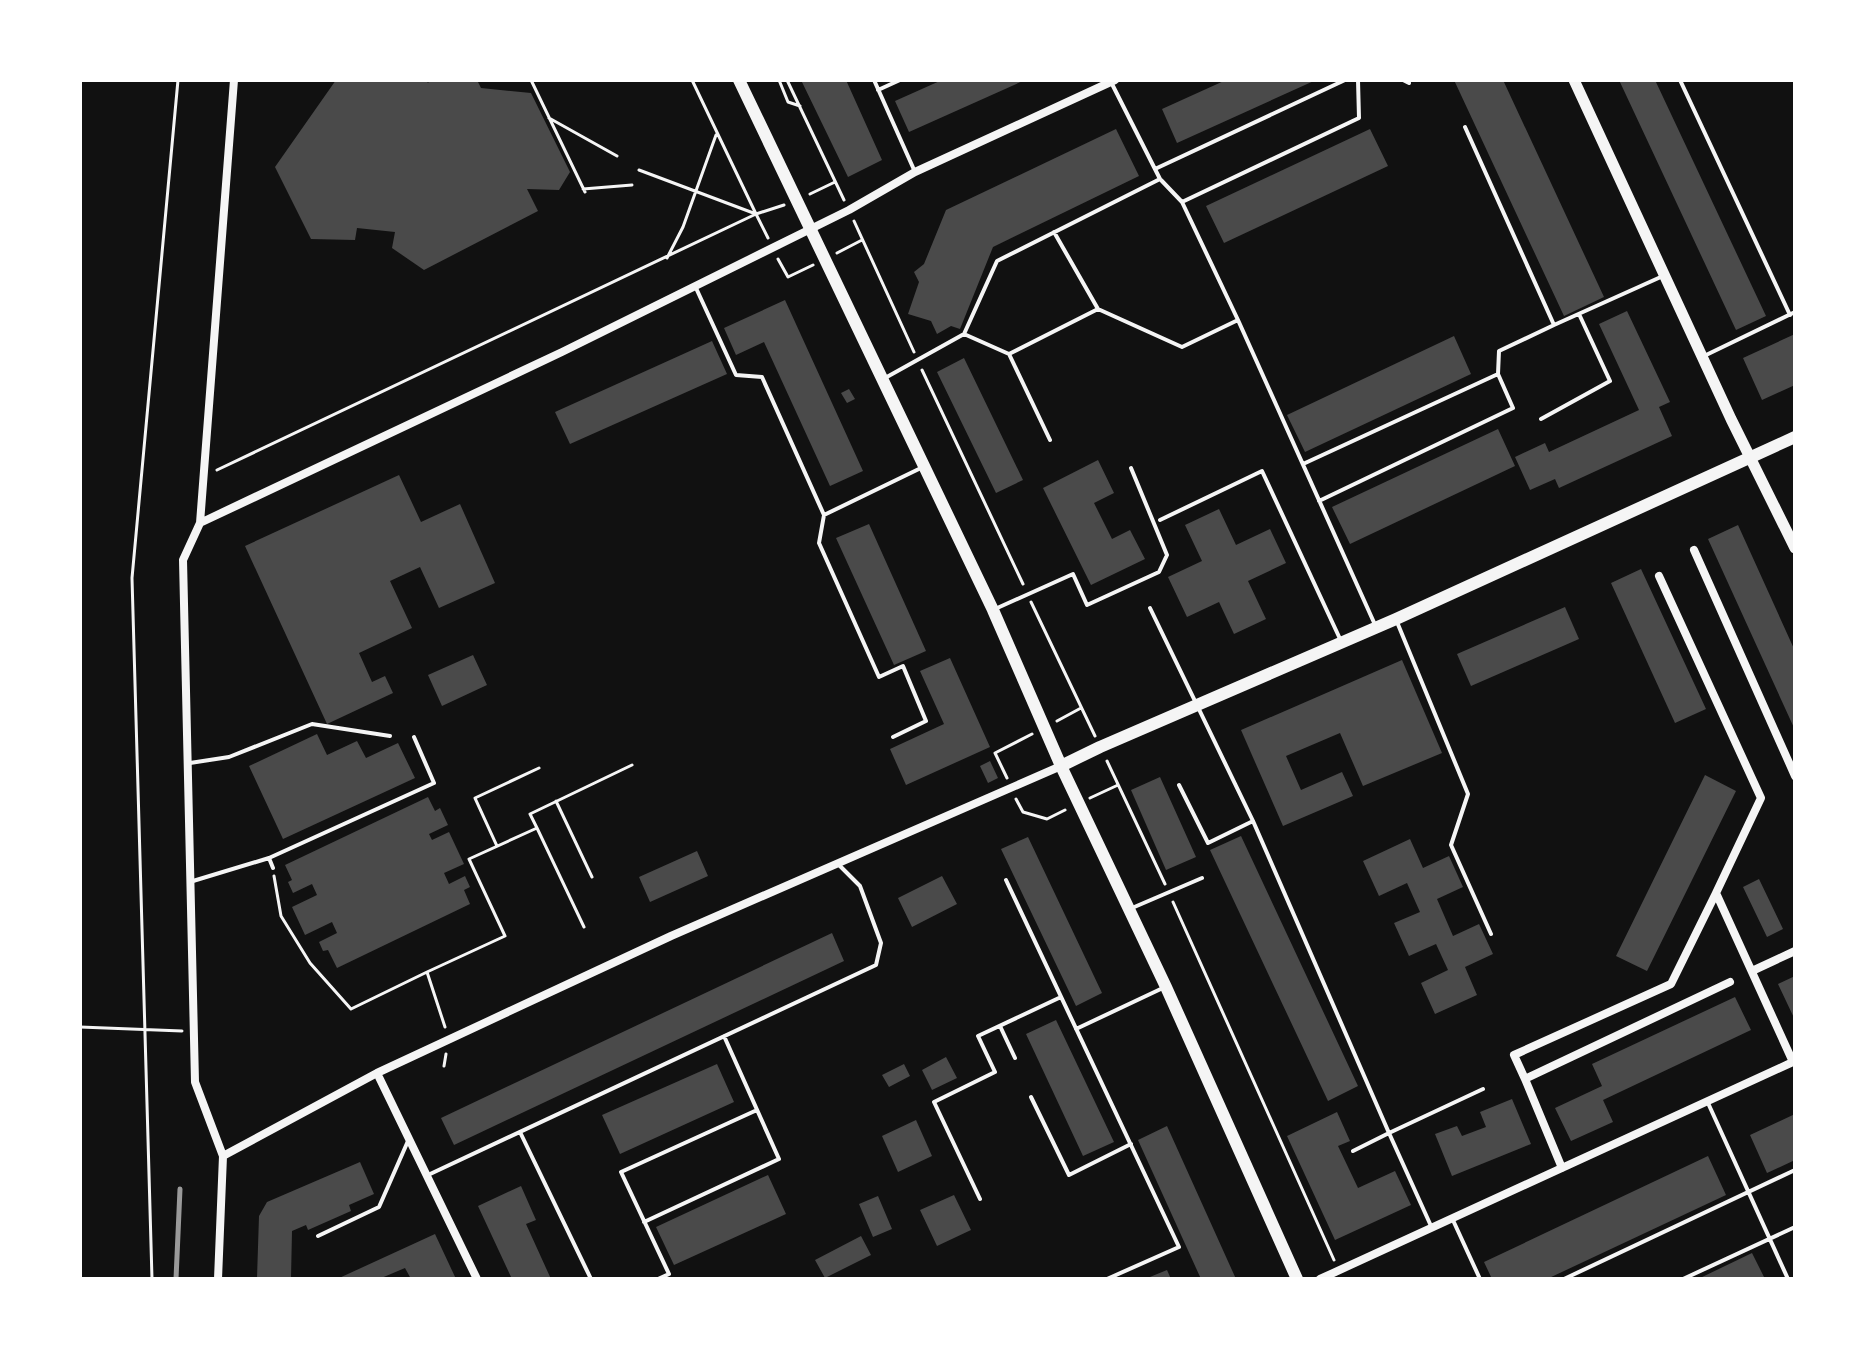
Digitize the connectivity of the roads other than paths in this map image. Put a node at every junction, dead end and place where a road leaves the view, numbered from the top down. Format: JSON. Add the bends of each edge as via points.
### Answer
{"nodes":[{"id":1,"x":234,"y":80,"type":"edge"},
{"id":2,"x":739,"y":80,"type":"edge"},
{"id":3,"x":874,"y":80,"type":"edge"},
{"id":4,"x":900,"y":80,"type":"edge"},
{"id":5,"x":1345,"y":80,"type":"edge"},
{"id":6,"x":1358,"y":80,"type":"edge"},
{"id":7,"x":1574,"y":80,"type":"edge"},
{"id":8,"x":1680,"y":80,"type":"edge"},
{"id":9,"x":1113,"y":81,"type":"edge"},
{"id":10,"x":878,"y":90,"type":"junction"},
{"id":11,"x":1465,"y":127,"type":"dead end"},
{"id":12,"x":1155,"y":169,"type":"junction"},
{"id":13,"x":915,"y":172,"type":"junction"},
{"id":14,"x":1160,"y":179,"type":"junction"},
{"id":15,"x":1182,"y":202,"type":"junction"},
{"id":16,"x":809,"y":228,"type":"junction"},
{"id":17,"x":1054,"y":232,"type":"junction"},
{"id":18,"x":1665,"y":275,"type":"junction"},
{"id":19,"x":695,"y":286,"type":"junction"},
{"id":20,"x":1098,"y":309,"type":"junction"},
{"id":21,"x":1579,"y":314,"type":"junction"},
{"id":22,"x":1792,"y":314,"type":"edge"},
{"id":23,"x":1238,"y":320,"type":"junction"},
{"id":24,"x":1554,"y":325,"type":"junction"},
{"id":25,"x":964,"y":334,"type":"junction"},
{"id":26,"x":1009,"y":354,"type":"junction"},
{"id":27,"x":1704,"y":356,"type":"junction"},
{"id":28,"x":1498,"y":374,"type":"junction"},
{"id":29,"x":883,"y":379,"type":"junction"},
{"id":30,"x":1541,"y":419,"type":"dead end"},
{"id":31,"x":1795,"y":437,"type":"edge"},
{"id":32,"x":1050,"y":440,"type":"dead end"},
{"id":33,"x":1751,"y":458,"type":"junction"},
{"id":34,"x":1303,"y":464,"type":"junction"},
{"id":35,"x":925,"y":466,"type":"junction"},
{"id":36,"x":1131,"y":468,"type":"dead end"},
{"id":37,"x":1319,"y":501,"type":"junction"},
{"id":38,"x":824,"y":515,"type":"junction"},
{"id":39,"x":1160,"y":520,"type":"dead end"},
{"id":40,"x":200,"y":523,"type":"junction"},
{"id":41,"x":1795,"y":548,"type":"edge"},
{"id":42,"x":1694,"y":550,"type":"dead end"},
{"id":43,"x":1659,"y":576,"type":"dead end"},
{"id":44,"x":1150,"y":608,"type":"dead end"},
{"id":45,"x":993,"y":610,"type":"junction"},
{"id":46,"x":1396,"y":619,"type":"junction"},
{"id":47,"x":1376,"y":628,"type":"junction"},
{"id":48,"x":1342,"y":643,"type":"junction"},
{"id":49,"x":1198,"y":706,"type":"junction"},
{"id":50,"x":390,"y":736,"type":"dead end"},
{"id":51,"x":414,"y":737,"type":"dead end"},
{"id":52,"x":893,"y":737,"type":"dead end"},
{"id":53,"x":187,"y":763,"type":"junction"},
{"id":54,"x":1061,"y":766,"type":"junction"},
{"id":55,"x":1795,"y":776,"type":"edge"},
{"id":56,"x":1179,"y":785,"type":"dead end"},
{"id":57,"x":1253,"y":821,"type":"junction"},
{"id":58,"x":269,"y":858,"type":"junction"},
{"id":59,"x":838,"y":864,"type":"junction"},
{"id":60,"x":273,"y":868,"type":"road end"},
{"id":61,"x":1202,"y":878,"type":"dead end"},
{"id":62,"x":1006,"y":880,"type":"dead end"},
{"id":63,"x":190,"y":881,"type":"junction"},
{"id":64,"x":1716,"y":893,"type":"junction"},
{"id":65,"x":1130,"y":909,"type":"junction"},
{"id":66,"x":1491,"y":934,"type":"dead end"},
{"id":67,"x":1795,"y":951,"type":"edge"},
{"id":68,"x":1752,"y":971,"type":"junction"},
{"id":69,"x":1730,"y":982,"type":"dead end"},
{"id":70,"x":1166,"y":987,"type":"junction"},
{"id":71,"x":1061,"y":997,"type":"junction"},
{"id":72,"x":1000,"y":1026,"type":"junction"},
{"id":73,"x":1076,"y":1029,"type":"junction"},
{"id":74,"x":724,"y":1036,"type":"junction"},
{"id":75,"x":1015,"y":1058,"type":"dead end"},
{"id":76,"x":1794,"y":1061,"type":"edge"},
{"id":77,"x":377,"y":1073,"type":"junction"},
{"id":78,"x":1525,"y":1079,"type":"junction"},
{"id":79,"x":1483,"y":1089,"type":"dead end"},
{"id":80,"x":1031,"y":1097,"type":"dead end"},
{"id":81,"x":1707,"y":1101,"type":"junction"},
{"id":82,"x":757,"y":1110,"type":"junction"},
{"id":83,"x":520,"y":1132,"type":"junction"},
{"id":84,"x":1389,"y":1133,"type":"junction"},
{"id":85,"x":408,"y":1141,"type":"junction"},
{"id":86,"x":1131,"y":1144,"type":"junction"},
{"id":87,"x":1353,"y":1151,"type":"dead end"},
{"id":88,"x":223,"y":1156,"type":"junction"},
{"id":89,"x":1562,"y":1168,"type":"junction"},
{"id":90,"x":1795,"y":1170,"type":"edge"},
{"id":91,"x":426,"y":1176,"type":"junction"},
{"id":92,"x":1748,"y":1192,"type":"junction"},
{"id":93,"x":980,"y":1199,"type":"dead end"},
{"id":94,"x":1452,"y":1218,"type":"junction"},
{"id":95,"x":644,"y":1222,"type":"junction"},
{"id":96,"x":1795,"y":1227,"type":"edge"},
{"id":97,"x":1432,"y":1228,"type":"junction"},
{"id":98,"x":318,"y":1236,"type":"dead end"},
{"id":99,"x":1769,"y":1238,"type":"junction"},
{"id":100,"x":218,"y":1279,"type":"edge"},
{"id":101,"x":477,"y":1279,"type":"edge"},
{"id":102,"x":591,"y":1279,"type":"edge"},
{"id":103,"x":658,"y":1279,"type":"edge"},
{"id":104,"x":1107,"y":1279,"type":"edge"},
{"id":105,"x":1297,"y":1279,"type":"edge"},
{"id":106,"x":1320,"y":1279,"type":"edge"},
{"id":107,"x":1480,"y":1279,"type":"edge"},
{"id":108,"x":1564,"y":1279,"type":"edge"},
{"id":109,"x":1683,"y":1279,"type":"edge"},
{"id":110,"x":1788,"y":1279,"type":"edge"}],
"edges":[{"from":1,"to":40,"type":"street"},
{"from":2,"to":16,"type":"main road"},
{"from":3,"to":10,"type":"lane"},
{"from":4,"to":10,"type":"lane"},
{"from":5,"to":12,"type":"lane"},
{"from":6,"to":15,"type":"lane","via":[[1359,118]]},
{"from":7,"to":18,"type":"street"},
{"from":8,"to":22,"type":"lane"},
{"from":9,"to":12,"type":"lane"},
{"from":9,"to":13,"type":"street"},
{"from":10,"to":13,"type":"lane"},
{"from":11,"to":24,"type":"lane"},
{"from":12,"to":14,"type":"lane"},
{"from":13,"to":16,"type":"street"},
{"from":14,"to":15,"type":"lane"},
{"from":14,"to":17,"type":"lane"},
{"from":15,"to":23,"type":"lane"},
{"from":16,"to":19,"type":"street"},
{"from":16,"to":29,"type":"main road"},
{"from":17,"to":20,"type":"lane"},
{"from":17,"to":25,"type":"lane","via":[[997,261]]},
{"from":18,"to":21,"type":"lane"},
{"from":18,"to":27,"type":"street"},
{"from":19,"to":38,"type":"lane","via":[[736,375],[762,377]]},
{"from":19,"to":40,"type":"street"},
{"from":20,"to":23,"type":"lane","via":[[1182,347]]},
{"from":20,"to":26,"type":"lane"},
{"from":21,"to":24,"type":"lane"},
{"from":21,"to":30,"type":"lane","via":[[1610,381]]},
{"from":22,"to":27,"type":"lane"},
{"from":23,"to":34,"type":"lane"},
{"from":24,"to":28,"type":"lane","via":[[1499,351]]},
{"from":25,"to":26,"type":"lane"},
{"from":25,"to":29,"type":"lane"},
{"from":26,"to":32,"type":"lane"},
{"from":27,"to":33,"type":"street"},
{"from":28,"to":34,"type":"lane"},
{"from":28,"to":37,"type":"lane","via":[[1513,408]]},
{"from":29,"to":35,"type":"main road"},
{"from":31,"to":33,"type":"main road"},
{"from":33,"to":41,"type":"street"},
{"from":33,"to":46,"type":"main road"},
{"from":34,"to":37,"type":"lane"},
{"from":35,"to":38,"type":"lane"},
{"from":35,"to":45,"type":"main road"},
{"from":36,"to":45,"type":"lane","via":[[1167,555],[1159,572],[1087,605],[1073,574]]},
{"from":37,"to":47,"type":"lane"},
{"from":38,"to":52,"type":"lane","via":[[819,543],[879,677],[903,666],[926,721]]},
{"from":39,"to":48,"type":"lane","via":[[1262,471]]},
{"from":40,"to":53,"type":"street","via":[[183,560]]},
{"from":42,"to":55,"type":"street"},
{"from":43,"to":64,"type":"street","via":[[1761,798]]},
{"from":44,"to":49,"type":"lane"},
{"from":45,"to":54,"type":"main road"},
{"from":46,"to":47,"type":"main road"},
{"from":46,"to":66,"type":"lane","via":[[1468,794],[1451,845]]},
{"from":47,"to":48,"type":"main road"},
{"from":48,"to":49,"type":"main road"},
{"from":49,"to":54,"type":"main road"},
{"from":49,"to":57,"type":"lane"},
{"from":50,"to":53,"type":"lane","via":[[312,724],[229,757]]},
{"from":51,"to":58,"type":"lane","via":[[434,783]]},
{"from":53,"to":63,"type":"street"},
{"from":54,"to":59,"type":"street"},
{"from":54,"to":65,"type":"main road"},
{"from":56,"to":57,"type":"lane","via":[[1208,843]]},
{"from":57,"to":84,"type":"lane"},
{"from":58,"to":60,"type":"lane"},
{"from":58,"to":63,"type":"lane"},
{"from":59,"to":74,"type":"lane","via":[[860,886],[881,943],[876,965]]},
{"from":59,"to":77,"type":"street"},
{"from":61,"to":65,"type":"lane"},
{"from":62,"to":71,"type":"lane"},
{"from":63,"to":88,"type":"street","via":[[195,1082]]},
{"from":64,"to":68,"type":"street"},
{"from":64,"to":78,"type":"street","via":[[1671,984],[1514,1055]]},
{"from":65,"to":70,"type":"main road"},
{"from":67,"to":68,"type":"street"},
{"from":68,"to":76,"type":"street"},
{"from":69,"to":78,"type":"street"},
{"from":70,"to":73,"type":"lane"},
{"from":70,"to":105,"type":"main road"},
{"from":71,"to":72,"type":"lane"},
{"from":71,"to":73,"type":"lane"},
{"from":72,"to":75,"type":"lane"},
{"from":72,"to":93,"type":"lane","via":[[978,1036],[995,1072],[934,1102]]},
{"from":73,"to":86,"type":"lane"},
{"from":74,"to":82,"type":"lane"},
{"from":74,"to":83,"type":"lane"},
{"from":76,"to":81,"type":"street"},
{"from":77,"to":85,"type":"street"},
{"from":77,"to":88,"type":"street"},
{"from":78,"to":89,"type":"street"},
{"from":79,"to":84,"type":"lane"},
{"from":80,"to":86,"type":"lane","via":[[1069,1175]]},
{"from":81,"to":89,"type":"street"},
{"from":81,"to":92,"type":"lane"},
{"from":82,"to":95,"type":"lane","via":[[779,1159]]},
{"from":82,"to":95,"type":"lane","via":[[621,1172]]},
{"from":83,"to":91,"type":"lane"},
{"from":83,"to":102,"type":"lane"},
{"from":84,"to":87,"type":"lane"},
{"from":84,"to":97,"type":"lane"},
{"from":85,"to":91,"type":"street"},
{"from":85,"to":98,"type":"lane","via":[[379,1207]]},
{"from":86,"to":104,"type":"lane","via":[[1179,1247]]},
{"from":88,"to":100,"type":"street"},
{"from":89,"to":94,"type":"street"},
{"from":90,"to":92,"type":"lane"},
{"from":91,"to":101,"type":"street"},
{"from":92,"to":99,"type":"lane"},
{"from":92,"to":108,"type":"lane"},
{"from":94,"to":97,"type":"street"},
{"from":94,"to":107,"type":"lane"},
{"from":95,"to":103,"type":"lane","via":[[669,1274]]},
{"from":96,"to":99,"type":"lane"},
{"from":97,"to":106,"type":"street"},
{"from":99,"to":109,"type":"lane"},
{"from":99,"to":110,"type":"lane"}]}
